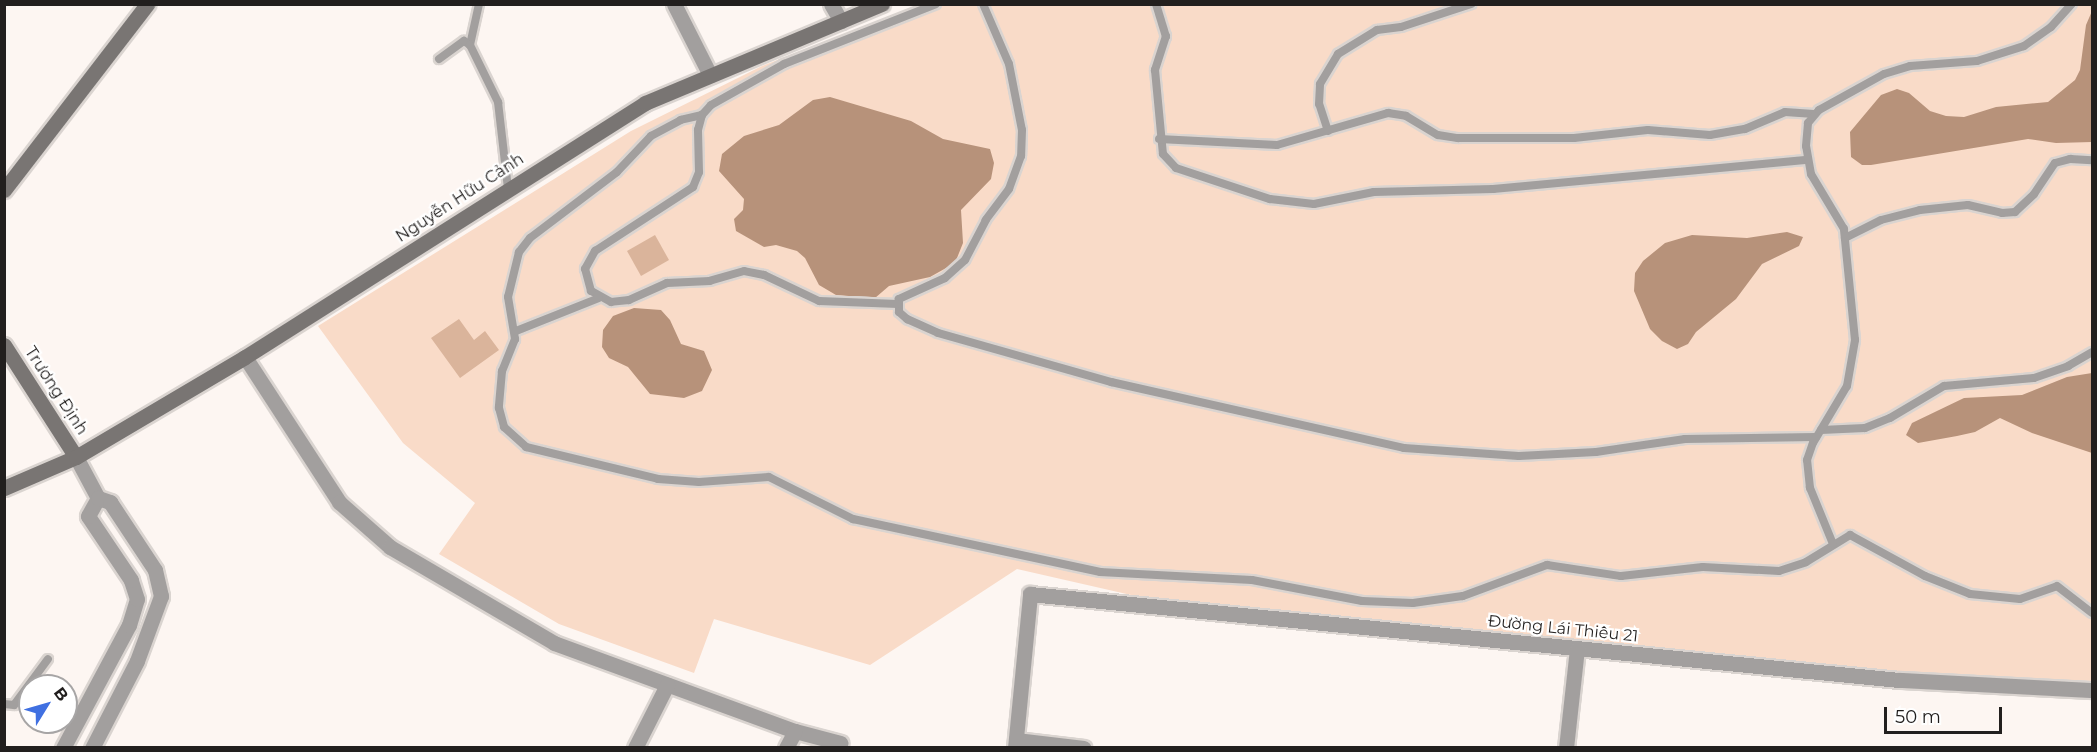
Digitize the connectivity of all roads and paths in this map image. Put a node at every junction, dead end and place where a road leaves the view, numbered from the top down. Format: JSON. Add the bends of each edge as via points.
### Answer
{"nodes":[{"id":1,"x":147,"y":4,"type":"edge"},
{"id":2,"x":479,"y":4,"type":"edge"},
{"id":3,"x":674,"y":4,"type":"edge"},
{"id":4,"x":831,"y":4,"type":"edge"},
{"id":5,"x":882,"y":4,"type":"edge"},
{"id":6,"x":936,"y":4,"type":"edge"},
{"id":7,"x":983,"y":4,"type":"edge"},
{"id":8,"x":1156,"y":4,"type":"edge"},
{"id":9,"x":1471,"y":4,"type":"edge"},
{"id":10,"x":2072,"y":4,"type":"edge"},
{"id":11,"x":841,"y":21,"type":"junction"},
{"id":12,"x":470,"y":45,"type":"junction"},
{"id":13,"x":439,"y":58,"type":"dead end"},
{"id":14,"x":710,"y":75,"type":"junction"},
{"id":15,"x":1814,"y":114,"type":"junction"},
{"id":16,"x":702,"y":115,"type":"junction"},
{"id":17,"x":1328,"y":131,"type":"junction"},
{"id":18,"x":1159,"y":139,"type":"junction"},
{"id":19,"x":1808,"y":160,"type":"junction"},
{"id":20,"x":2092,"y":160,"type":"edge"},
{"id":21,"x":508,"y":189,"type":"junction"},
{"id":22,"x":4,"y":190,"type":"edge"},
{"id":23,"x":1845,"y":238,"type":"junction"},
{"id":24,"x":599,"y":298,"type":"junction"},
{"id":25,"x":898,"y":304,"type":"junction"},
{"id":26,"x":516,"y":331,"type":"junction"},
{"id":27,"x":4,"y":345,"type":"edge"},
{"id":28,"x":2092,"y":352,"type":"edge"},
{"id":29,"x":245,"y":357,"type":"junction"},
{"id":30,"x":1818,"y":434,"type":"junction"},
{"id":31,"x":76,"y":457,"type":"junction"},
{"id":32,"x":4,"y":488,"type":"edge"},
{"id":33,"x":98,"y":498,"type":"junction"},
{"id":34,"x":1833,"y":544,"type":"junction"},
{"id":35,"x":2092,"y":613,"type":"edge"},
{"id":36,"x":1577,"y":649,"type":"junction"},
{"id":37,"x":48,"y":659,"type":"dead end"},
{"id":38,"x":667,"y":685,"type":"junction"},
{"id":39,"x":2092,"y":690,"type":"edge"},
{"id":40,"x":4,"y":704,"type":"edge"},
{"id":41,"x":795,"y":731,"type":"junction"},
{"id":42,"x":840,"y":743,"type":"dead end"},
{"id":43,"x":1015,"y":744,"type":"edge"},
{"id":44,"x":63,"y":747,"type":"edge"},
{"id":45,"x":92,"y":747,"type":"edge"},
{"id":46,"x":635,"y":747,"type":"edge"},
{"id":47,"x":786,"y":747,"type":"edge"},
{"id":48,"x":1084,"y":747,"type":"edge"},
{"id":49,"x":1566,"y":747,"type":"edge"}],
"edges":[{"from":1,"to":22,"type":"street"},
{"from":2,"to":12,"type":"lane"},
{"from":3,"to":14,"type":"street"},
{"from":4,"to":11,"type":"street"},
{"from":5,"to":11,"type":"street","name":"Nguyễn Hữu Cảnh"},
{"from":6,"to":16,"type":"lane","via":[[774,69],[711,105]]},
{"from":7,"to":25,"type":"lane","via":[[1002,45],[1018,102],[1022,142],[1018,169],[958,269],[906,293]]},
{"from":8,"to":18,"type":"lane","via":[[1166,36],[1155,70]]},
{"from":9,"to":17,"type":"lane","via":[[1401,27],[1377,30],[1338,54],[1320,84],[1321,113]]},
{"from":10,"to":15,"type":"lane","via":[[2040,36],[2007,53],[1965,64],[1897,69]]},
{"from":11,"to":14,"type":"street","name":"Nguyễn Hữu Cảnh"},
{"from":12,"to":13,"type":"lane","via":[[464,41]]},
{"from":12,"to":21,"type":"lane","via":[[498,102]]},
{"from":14,"to":21,"type":"street","name":"Nguyễn Hữu Cảnh","via":[[620,117]]},
{"from":15,"to":17,"type":"lane","via":[[1785,112],[1745,129],[1710,135],[1648,130],[1574,138],[1458,138],[1438,135],[1406,116],[1388,114]]},
{"from":15,"to":19,"type":"lane","via":[[1806,135]]},
{"from":16,"to":24,"type":"lane","via":[[697,139],[698,177],[693,188],[591,255],[585,277]]},
{"from":16,"to":26,"type":"lane","via":[[681,120],[651,136],[617,172],[524,244],[508,297],[508,316]]},
{"from":17,"to":18,"type":"lane","via":[[1276,145]]},
{"from":18,"to":19,"type":"lane","via":[[1166,160],[1176,168],[1270,199],[1298,204],[1374,192],[1482,190]]},
{"from":19,"to":23,"type":"lane","via":[[1816,187],[1841,223]]},
{"from":20,"to":23,"type":"lane","via":[[2055,163],[2034,194],[2015,212],[1968,206],[1920,210],[1881,220]]},
{"from":21,"to":29,"type":"street","name":"Nguyễn Hữu Cảnh"},
{"from":23,"to":30,"type":"lane","via":[[1854,356],[1841,401]]},
{"from":24,"to":25,"type":"lane","via":[[618,302],[667,283],[710,281],[744,271],[764,275],[808,299]]},
{"from":24,"to":26,"type":"lane"},
{"from":25,"to":30,"type":"lane","via":[[907,319],[945,335],[1183,400],[1404,448],[1538,456],[1696,439]]},
{"from":26,"to":34,"type":"lane","via":[[502,370],[499,414],[514,438],[534,451],[679,481],[769,477],[853,519],[1109,573],[1252,580],[1362,601],[1413,603],[1463,596],[1546,565],[1621,576],[1703,567],[1779,571],[1806,562]]},
{"from":27,"to":31,"type":"street","name":"Trương Định"},
{"from":28,"to":30,"type":"lane","via":[[2034,378],[1944,386],[1865,428]]},
{"from":29,"to":31,"type":"street","name":"Nguyễn Hữu Cảnh"},
{"from":29,"to":38,"type":"street","via":[[339,502],[390,547],[554,643]]},
{"from":30,"to":34,"type":"lane","via":[[1807,460],[1807,479]]},
{"from":31,"to":32,"type":"street","name":"Nguyễn Hữu Cảnh"},
{"from":31,"to":33,"type":"street"},
{"from":33,"to":44,"type":"street","via":[[88,516],[131,580],[137,599],[129,625]]},
{"from":33,"to":45,"type":"street","via":[[110,502],[155,570],[161,596],[137,661]]},
{"from":34,"to":35,"type":"lane","via":[[1846,535],[1855,536],[1925,576],[1984,597],[2020,599],[2057,586]]},
{"from":36,"to":39,"type":"street","name":"Đường Lái Thiêu 21","via":[[1900,680]]},
{"from":36,"to":43,"type":"street","name":"Đường Lái Thiêu 21","via":[[1030,594]]},
{"from":36,"to":49,"type":"street"},
{"from":37,"to":40,"type":"lane","via":[[14,705]]},
{"from":38,"to":41,"type":"street"},
{"from":38,"to":46,"type":"street"},
{"from":41,"to":42,"type":"street"},
{"from":41,"to":47,"type":"street"},
{"from":43,"to":48,"type":"street"}]}
